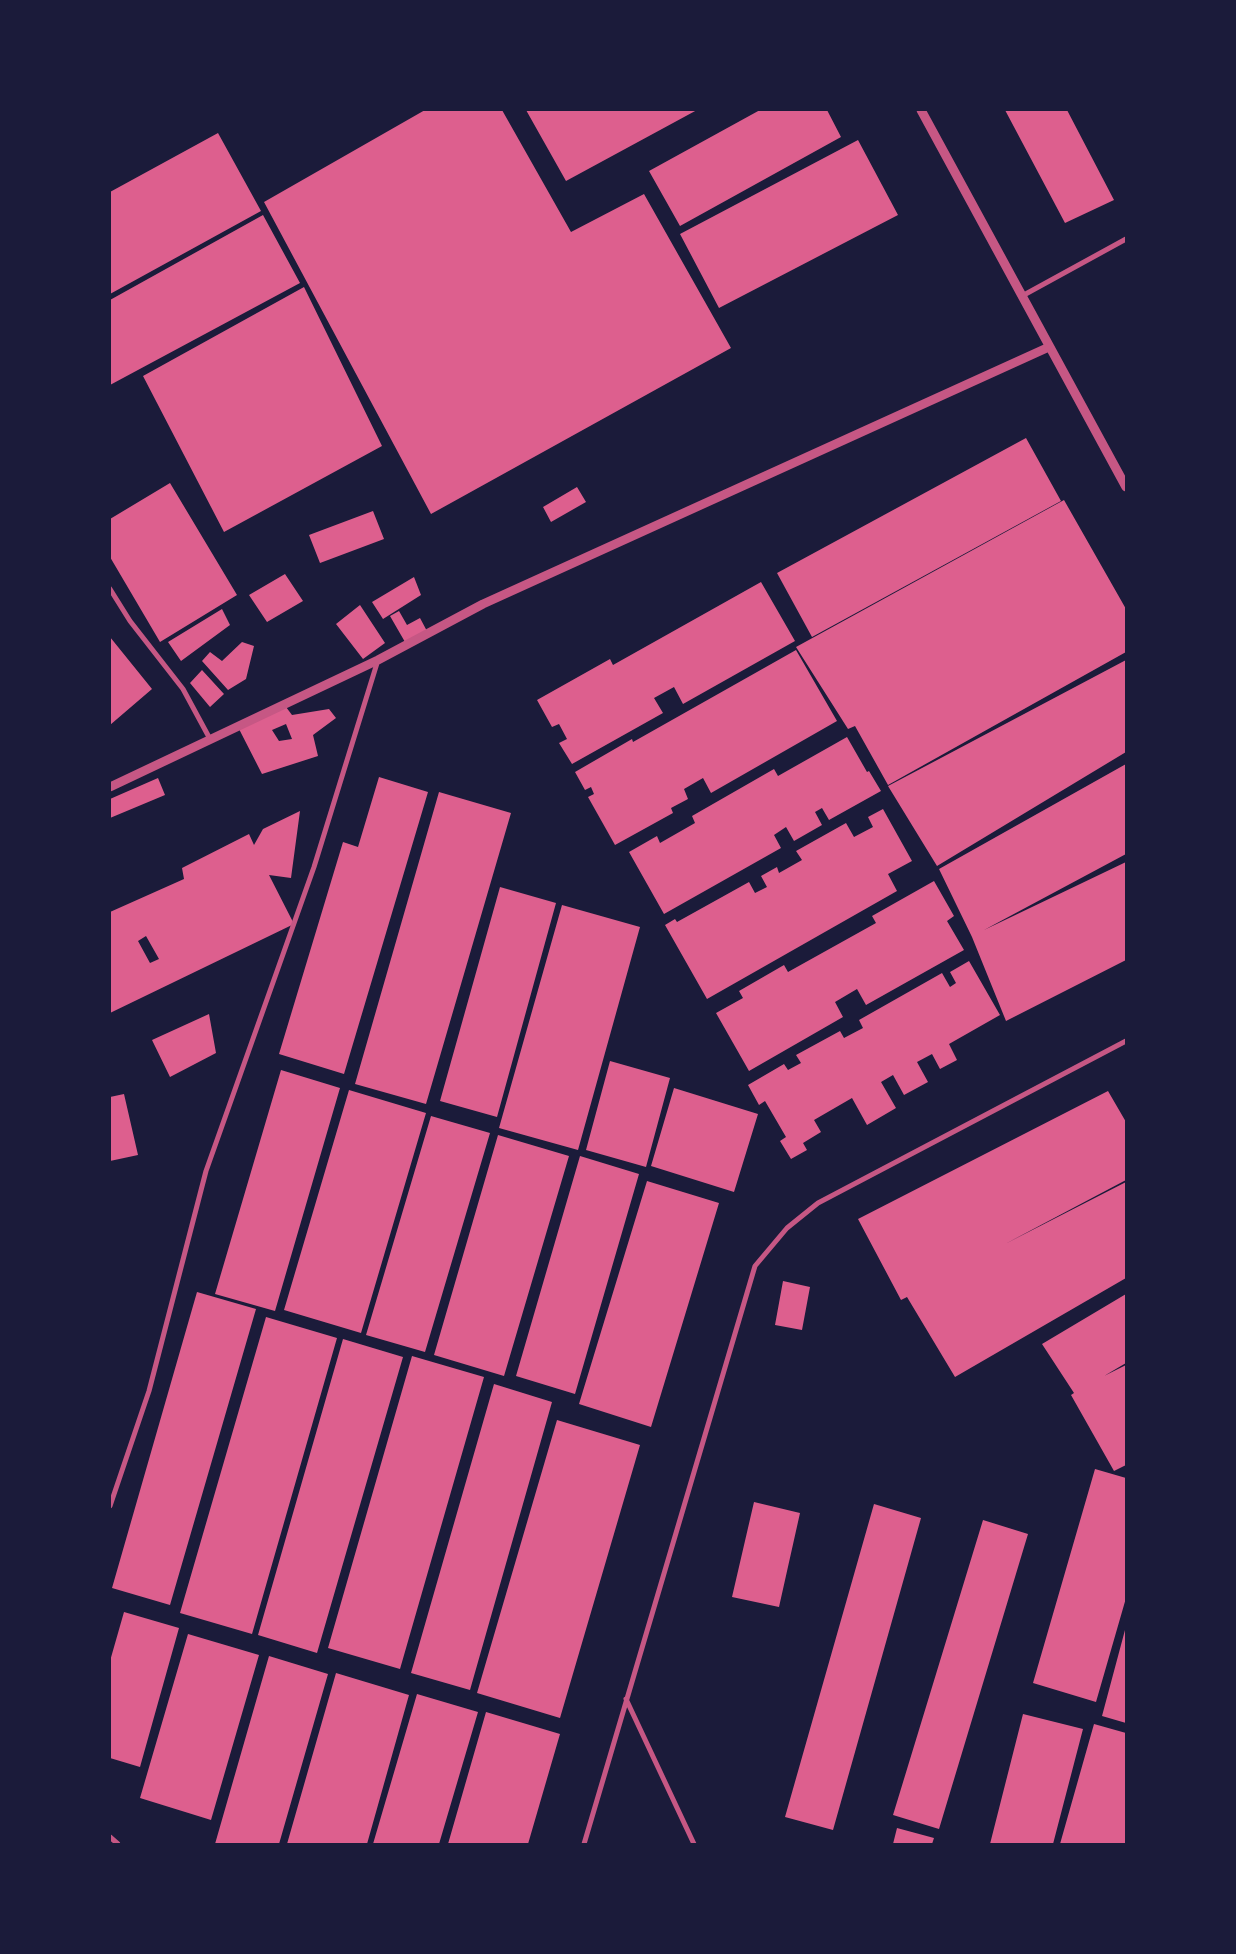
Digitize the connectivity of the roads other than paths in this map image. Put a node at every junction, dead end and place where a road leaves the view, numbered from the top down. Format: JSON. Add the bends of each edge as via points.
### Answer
{"nodes":[{"id":1,"x":922,"y":110,"type":"edge"},
{"id":2,"x":1126,"y":239,"type":"edge"},
{"id":3,"x":1022,"y":296,"type":"junction"},
{"id":4,"x":1049,"y":346,"type":"junction"},
{"id":5,"x":1126,"y":487,"type":"edge"},
{"id":6,"x":110,"y":589,"type":"edge"},
{"id":7,"x":378,"y":660,"type":"junction"},
{"id":8,"x":210,"y":739,"type":"junction"},
{"id":9,"x":110,"y":787,"type":"edge"},
{"id":10,"x":1126,"y":1041,"type":"edge"},
{"id":11,"x":110,"y":1506,"type":"edge"},
{"id":12,"x":626,"y":1699,"type":"junction"},
{"id":13,"x":110,"y":1837,"type":"edge"},
{"id":14,"x":118,"y":1844,"type":"edge"},
{"id":15,"x":584,"y":1844,"type":"edge"},
{"id":16,"x":694,"y":1844,"type":"edge"}],
"edges":[{"from":1,"to":3,"type":"street"},
{"from":2,"to":3,"type":"street"},
{"from":3,"to":4,"type":"street"},
{"from":4,"to":5,"type":"street"},
{"from":4,"to":7,"type":"street","via":[[482,604]]},
{"from":6,"to":8,"type":"street","via":[[130,621],[183,689]]},
{"from":7,"to":8,"type":"street"},
{"from":7,"to":11,"type":"street","via":[[305,891],[206,1171],[149,1392]]},
{"from":8,"to":9,"type":"street"},
{"from":10,"to":12,"type":"street","via":[[818,1203],[787,1228],[756,1266]]},
{"from":12,"to":15,"type":"street"},
{"from":12,"to":16,"type":"street"},
{"from":13,"to":14,"type":"street"}]}
